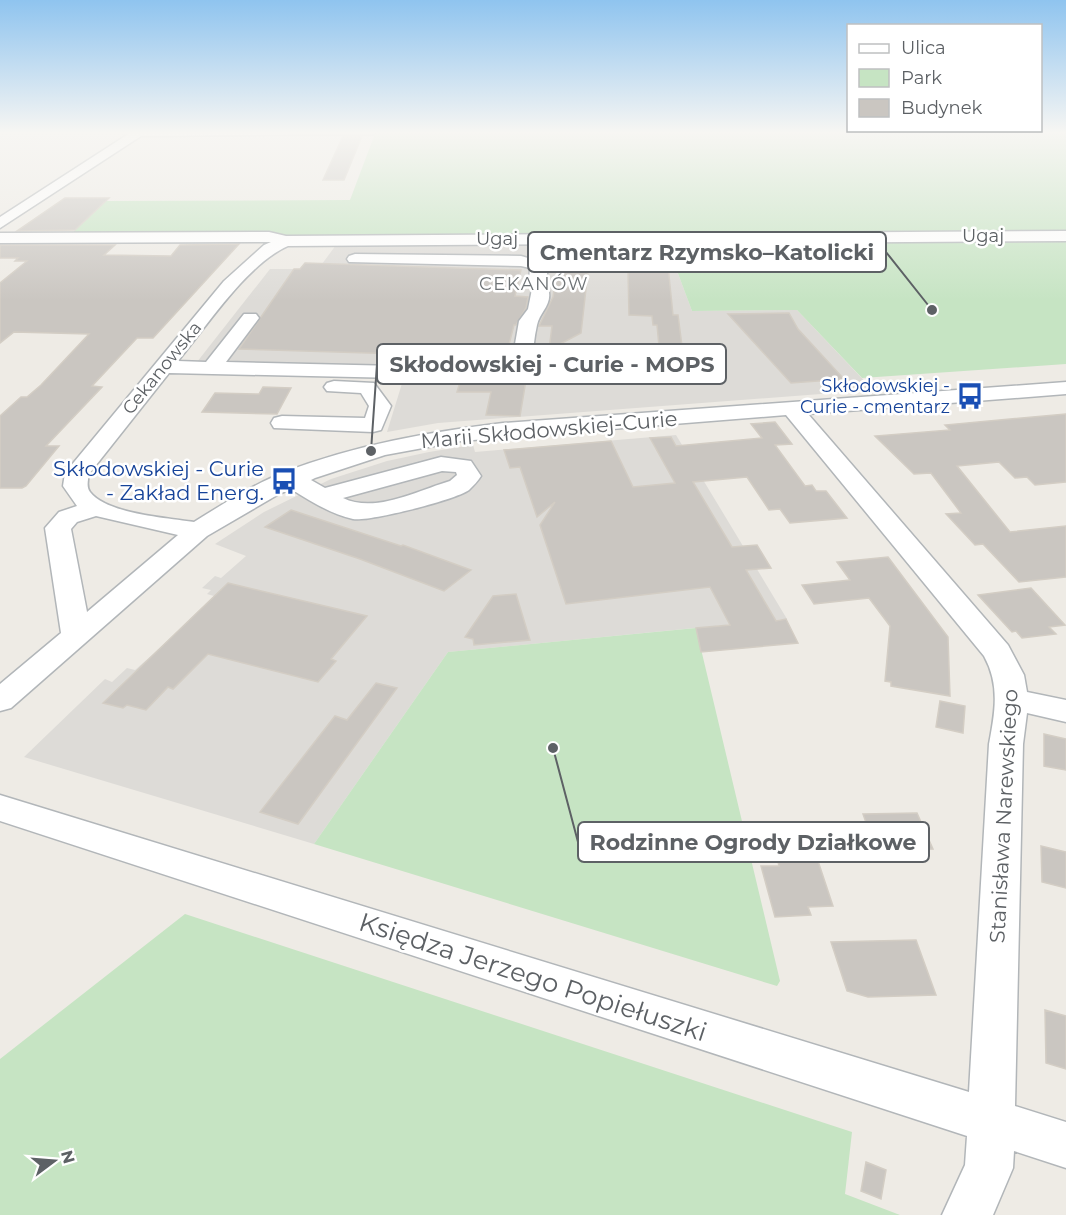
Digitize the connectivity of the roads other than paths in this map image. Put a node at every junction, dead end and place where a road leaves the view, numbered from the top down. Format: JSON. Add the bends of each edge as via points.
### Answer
{"nodes":[{"id":1,"x":55,"y":188,"type":"edge"},
{"id":2,"x":0,"y":224,"type":"edge"},
{"id":3,"x":1066,"y":236,"type":"edge"},
{"id":4,"x":0,"y":238,"type":"edge"},
{"id":5,"x":331,"y":240,"type":"junction"},
{"id":6,"x":284,"y":250,"type":"junction"},
{"id":7,"x":250,"y":318,"type":"dead end"},
{"id":8,"x":212,"y":368,"type":"junction"},
{"id":9,"x":158,"y":372,"type":"junction"},
{"id":10,"x":1066,"y":388,"type":"edge"},
{"id":11,"x":792,"y":408,"type":"junction"},
{"id":12,"x":282,"y":423,"type":"dead end"},
{"id":13,"x":373,"y":425,"type":"junction"},
{"id":14,"x":391,"y":447,"type":"junction"},
{"id":15,"x":291,"y":478,"type":"junction"},
{"id":16,"x":324,"y":496,"type":"junction"},
{"id":17,"x":96,"y":508,"type":"junction"},
{"id":18,"x":198,"y":531,"type":"junction"},
{"id":19,"x":76,"y":634,"type":"junction"},
{"id":20,"x":1,"y":699,"type":"edge"},
{"id":21,"x":1013,"y":699,"type":"junction"},
{"id":22,"x":1066,"y":711,"type":"edge"},
{"id":23,"x":0,"y":808,"type":"edge"},
{"id":24,"x":990,"y":1121,"type":"junction"},
{"id":25,"x":1066,"y":1145,"type":"edge"},
{"id":26,"x":967,"y":1215,"type":"edge"}],
"edges":[{"from":1,"to":2,"type":"street"},
{"from":3,"to":5,"type":"street","name":"Ugaj"},
{"from":4,"to":6,"type":"street","name":"Ugaj","via":[[269,237]]},
{"from":5,"to":6,"type":"street","name":"Ugaj"},
{"from":5,"to":8,"type":"street","via":[[318,258],[521,261],[536,265],[541,289],[537,310],[528,321],[522,364],[510,372],[488,374]]},
{"from":6,"to":9,"type":"street","name":"Cekanowska","via":[[270,248],[258,257]]},
{"from":7,"to":8,"type":"street"},
{"from":8,"to":9,"type":"street"},
{"from":9,"to":13,"type":"street","via":[[308,380],[319,387],[367,387],[380,406]]},
{"from":9,"to":17,"type":"street","name":"Cekanowska","via":[[77,473],[75,486],[81,498]]},
{"from":10,"to":11,"type":"street","name":"Marii Skłodowskiej-Curie"},
{"from":11,"to":14,"type":"street","name":"Marii Skłodowskiej-Curie","via":[[460,434]]},
{"from":11,"to":21,"type":"street","name":"Stanisława Narewskiego","via":[[997,652],[1008,669]]},
{"from":12,"to":13,"type":"street"},
{"from":13,"to":14,"type":"street"},
{"from":14,"to":15,"type":"street","name":"Marii Skłodowskiej-Curie"},
{"from":15,"to":16,"type":"street"},
{"from":15,"to":18,"type":"street","name":"Marii Skłodowskiej-Curie"},
{"from":16,"to":16,"type":"street","via":[[348,509],[368,512],[459,486],[470,476],[463,466],[441,464]]},
{"from":17,"to":18,"type":"street"},
{"from":17,"to":19,"type":"street","via":[[68,517],[58,528]]},
{"from":18,"to":19,"type":"street","name":"Marii Skłodowskiej-Curie"},
{"from":19,"to":20,"type":"street","name":"Marii Skłodowskiej-Curie"},
{"from":21,"to":22,"type":"street"},
{"from":21,"to":24,"type":"street","name":"Stanisława Narewskiego","via":[[1006,744]]},
{"from":23,"to":24,"type":"street","name":"Księdza Jerzego Popiełuszki"},
{"from":24,"to":25,"type":"street","name":"Księdza Jerzego Popiełuszki"},
{"from":24,"to":26,"type":"street","name":"Stanisława Narewskiego","via":[[989,1168]]}]}
